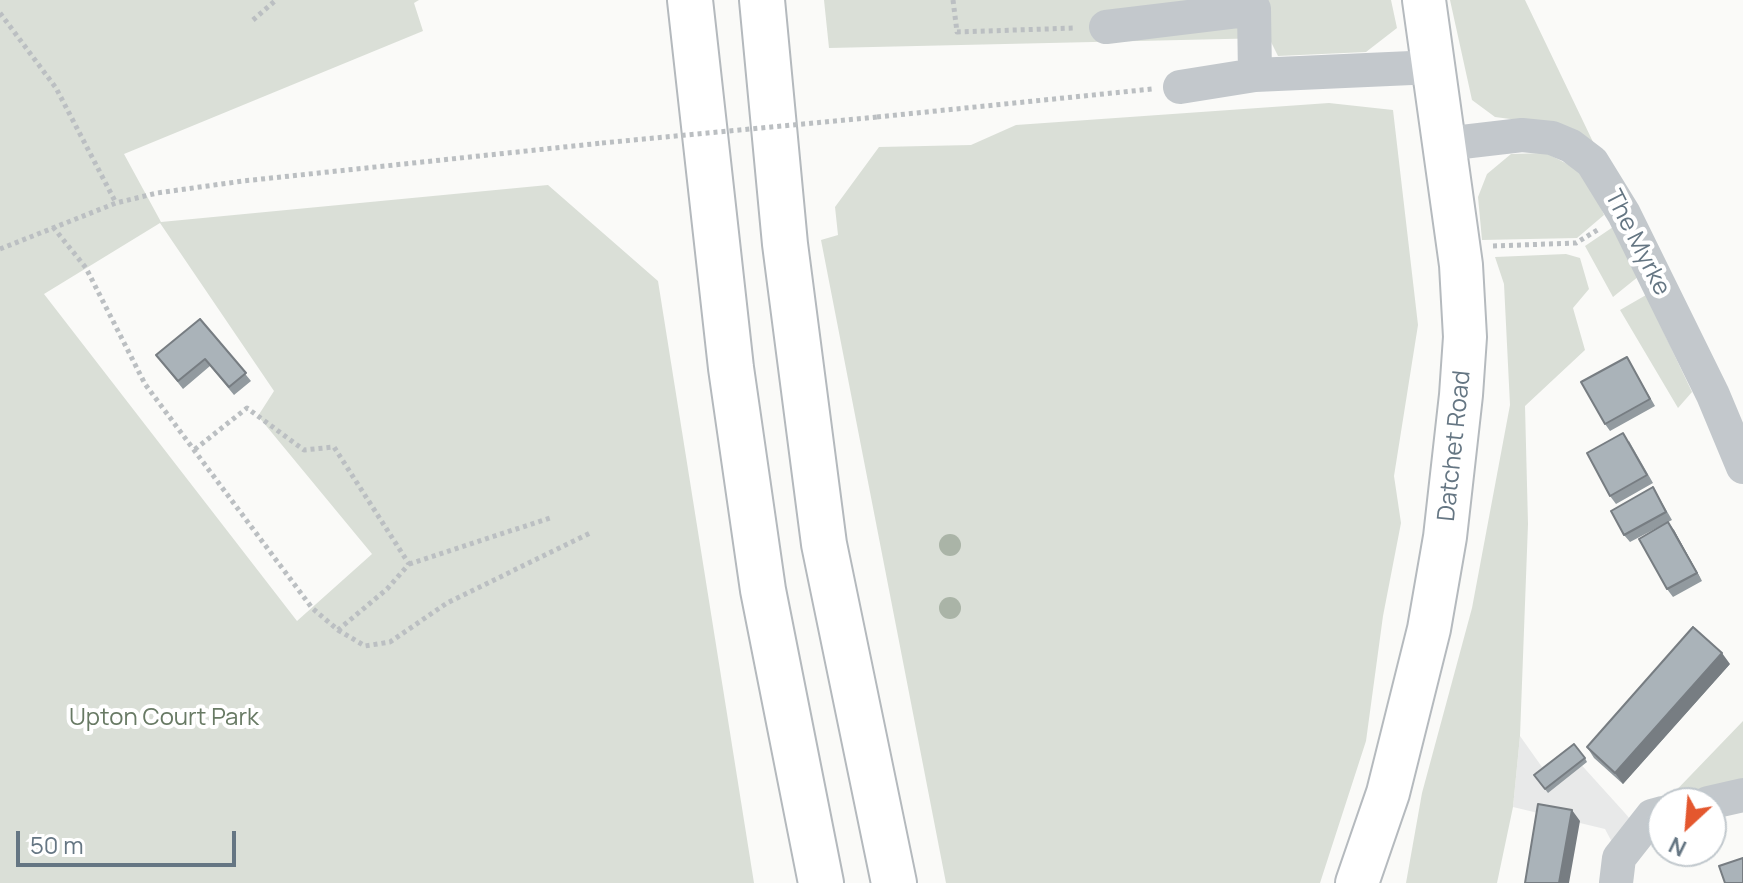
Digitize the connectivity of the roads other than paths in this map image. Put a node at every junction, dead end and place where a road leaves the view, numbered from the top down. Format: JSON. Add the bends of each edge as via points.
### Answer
{"nodes":[{"id":1,"x":690,"y":0,"type":"edge"},
{"id":2,"x":762,"y":0,"type":"edge"},
{"id":3,"x":1424,"y":0,"type":"edge"},
{"id":4,"x":1252,"y":5,"type":"edge"},
{"id":5,"x":1106,"y":27,"type":"road end"},
{"id":6,"x":1434,"y":67,"type":"junction"},
{"id":7,"x":1255,"y":75,"type":"junction"},
{"id":8,"x":1180,"y":87,"type":"dead end"},
{"id":9,"x":1445,"y":144,"type":"junction"},
{"id":10,"x":1743,"y":467,"type":"edge"},
{"id":11,"x":1647,"y":822,"type":"edge"},
{"id":12,"x":821,"y":883,"type":"edge"},
{"id":13,"x":894,"y":883,"type":"edge"},
{"id":14,"x":1357,"y":883,"type":"edge"},
{"id":15,"x":1616,"y":883,"type":"edge"}],
"edges":[{"from":1,"to":12,"type":"highway","via":[[731,368],[763,590]]},
{"from":2,"to":13,"type":"highway","via":[[785,244],[824,544]]},
{"from":3,"to":6,"type":"main road","name":"Datchet Road"},
{"from":4,"to":5,"type":"street"},
{"from":4,"to":7,"type":"street"},
{"from":6,"to":7,"type":"street"},
{"from":6,"to":9,"type":"main road","name":"Datchet Road"},
{"from":7,"to":8,"type":"street"},
{"from":9,"to":10,"type":"street","name":"The Myrke","via":[[1522,135],[1552,138],[1592,162],[1624,214]]},
{"from":9,"to":14,"type":"main road","name":"Datchet Road","via":[[1465,337],[1455,463],[1429,629],[1408,720]]},
{"from":11,"to":15,"type":"street","via":[[1619,858]]}]}
